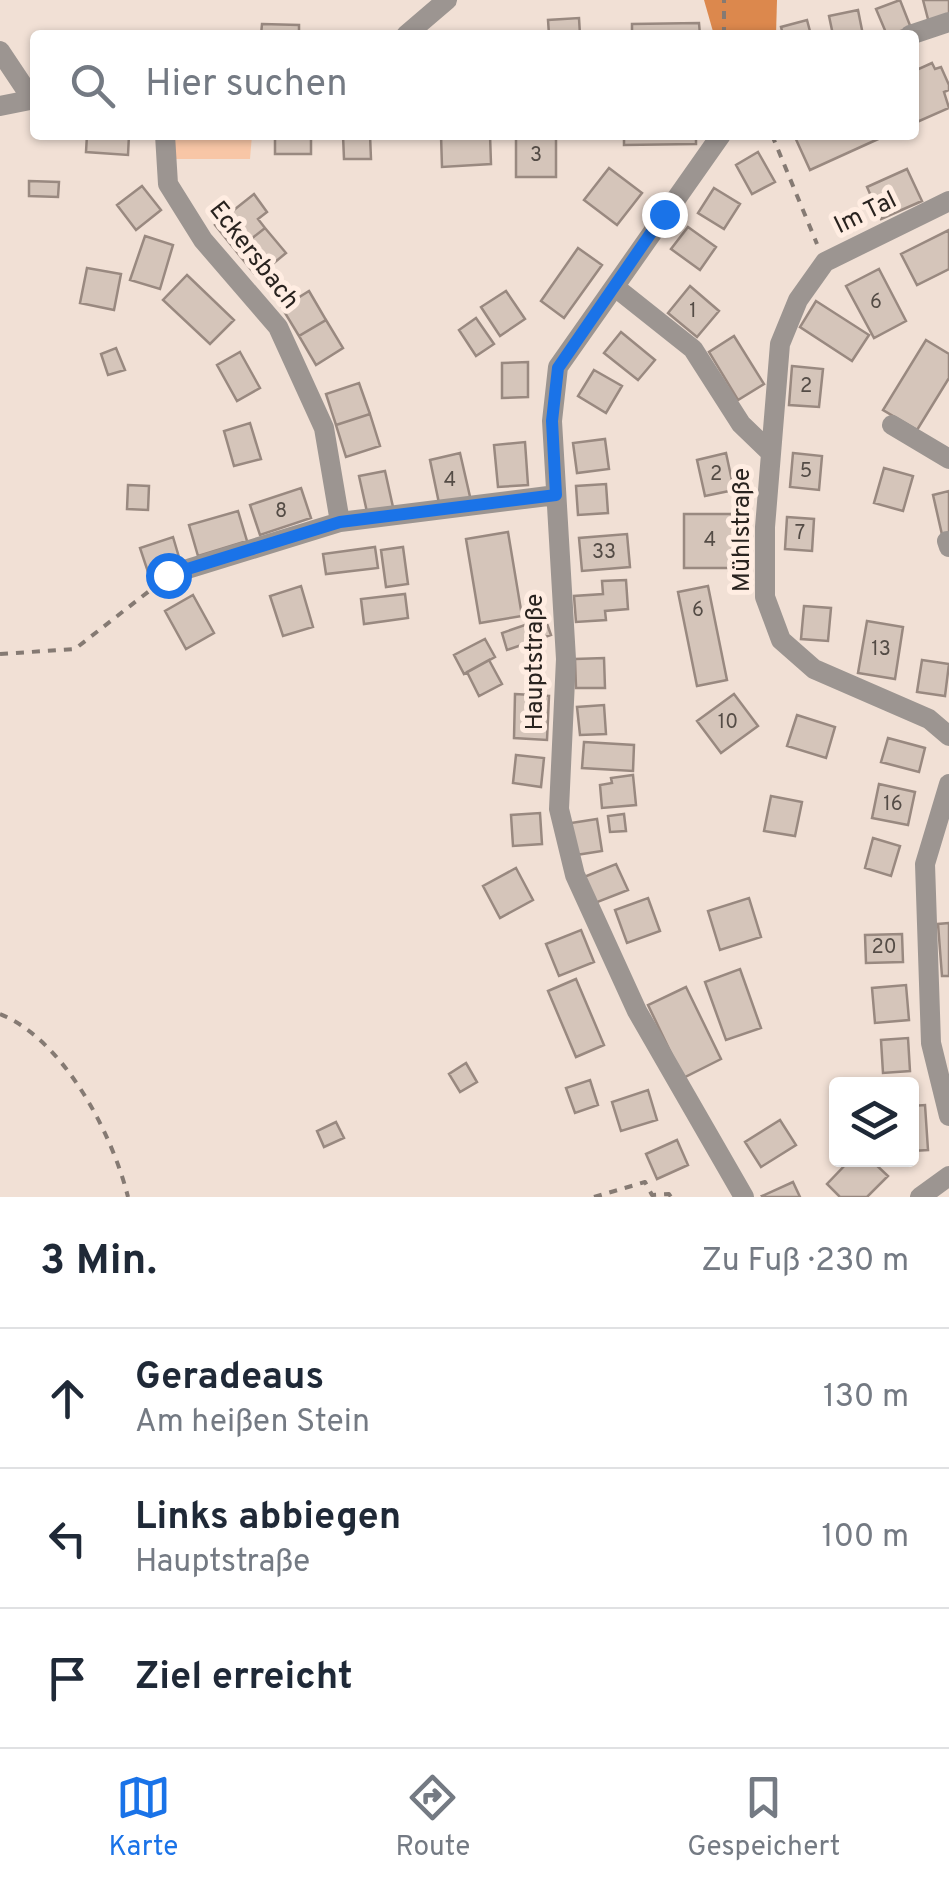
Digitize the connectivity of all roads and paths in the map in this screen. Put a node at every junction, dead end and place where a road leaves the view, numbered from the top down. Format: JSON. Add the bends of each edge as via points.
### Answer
{"nodes":[{"id":1,"x":447,"y":0,"type":"edge"},
{"id":2,"x":724,"y":0,"type":"edge"},
{"id":3,"x":949,"y":22,"type":"edge"},
{"id":4,"x":412,"y":30,"type":"edge"},
{"id":5,"x":724,"y":30,"type":"edge"},
{"id":6,"x":919,"y":32,"type":"edge"},
{"id":7,"x":0,"y":51,"type":"edge"},
{"id":8,"x":30,"y":94,"type":"edge"},
{"id":9,"x":30,"y":101,"type":"edge"},
{"id":10,"x":0,"y":106,"type":"edge"},
{"id":11,"x":165,"y":140,"type":"edge"},
{"id":12,"x":718,"y":140,"type":"edge"},
{"id":13,"x":774,"y":140,"type":"edge"},
{"id":14,"x":949,"y":201,"type":"edge"},
{"id":15,"x":824,"y":262,"type":"junction"},
{"id":16,"x":615,"y":287,"type":"junction"},
{"id":17,"x":892,"y":425,"type":"dead end"},
{"id":18,"x":769,"y":451,"type":"junction"},
{"id":19,"x":949,"y":459,"type":"edge"},
{"id":20,"x":556,"y":495,"type":"junction"},
{"id":21,"x":340,"y":522,"type":"junction"},
{"id":22,"x":168,"y":575,"type":"joint"},
{"id":23,"x":0,"y":654,"type":"edge"},
{"id":24,"x":949,"y":736,"type":"edge"},
{"id":25,"x":949,"y":784,"type":"edge"},
{"id":26,"x":0,"y":1014,"type":"edge"},
{"id":27,"x":949,"y":1116,"type":"edge"},
{"id":28,"x":949,"y":1176,"type":"edge"},
{"id":29,"x":740,"y":1196,"type":"edge"},
{"id":30,"x":128,"y":1197,"type":"edge"},
{"id":31,"x":594,"y":1197,"type":"edge"},
{"id":32,"x":670,"y":1197,"type":"edge"},
{"id":33,"x":920,"y":1197,"type":"edge"}],
"edges":[{"from":1,"to":4,"type":"street"},
{"from":2,"to":5,"type":"path"},
{"from":3,"to":6,"type":"street"},
{"from":7,"to":8,"type":"street"},
{"from":9,"to":10,"type":"street"},
{"from":11,"to":21,"type":"street","name":"Eckersbach","via":[[168,184],[204,240],[278,327],[324,428]]},
{"from":12,"to":16,"type":"street","name":"Hauptstraße"},
{"from":13,"to":15,"type":"path"},
{"from":14,"to":15,"type":"street","name":"Im Tal"},
{"from":15,"to":18,"type":"street","name":"Im Tal","via":[[780,344]]},
{"from":16,"to":18,"type":"street","name":"Mühlstraße","via":[[693,349],[741,424]]},
{"from":16,"to":20,"type":"street","name":"Hauptstraße","via":[[558,368],[552,421]]},
{"from":17,"to":19,"type":"street"},
{"from":18,"to":24,"type":"street","name":"Mühlstraße","via":[[765,597],[780,640],[814,669],[929,718]]},
{"from":20,"to":21,"type":"street"},
{"from":20,"to":29,"type":"street","name":"Hauptstraße","via":[[566,658],[558,809],[575,875],[638,1011]]},
{"from":21,"to":22,"type":"street"},
{"from":22,"to":23,"type":"path","via":[[75,649]]},
{"from":25,"to":27,"type":"street","via":[[925,864],[931,1043]]},
{"from":26,"to":30,"type":"path","via":[[22,1023],[76,1082],[117,1156]]},
{"from":28,"to":33,"type":"street"},
{"from":31,"to":32,"type":"path","via":[[645,1182],[652,1195]]}]}
